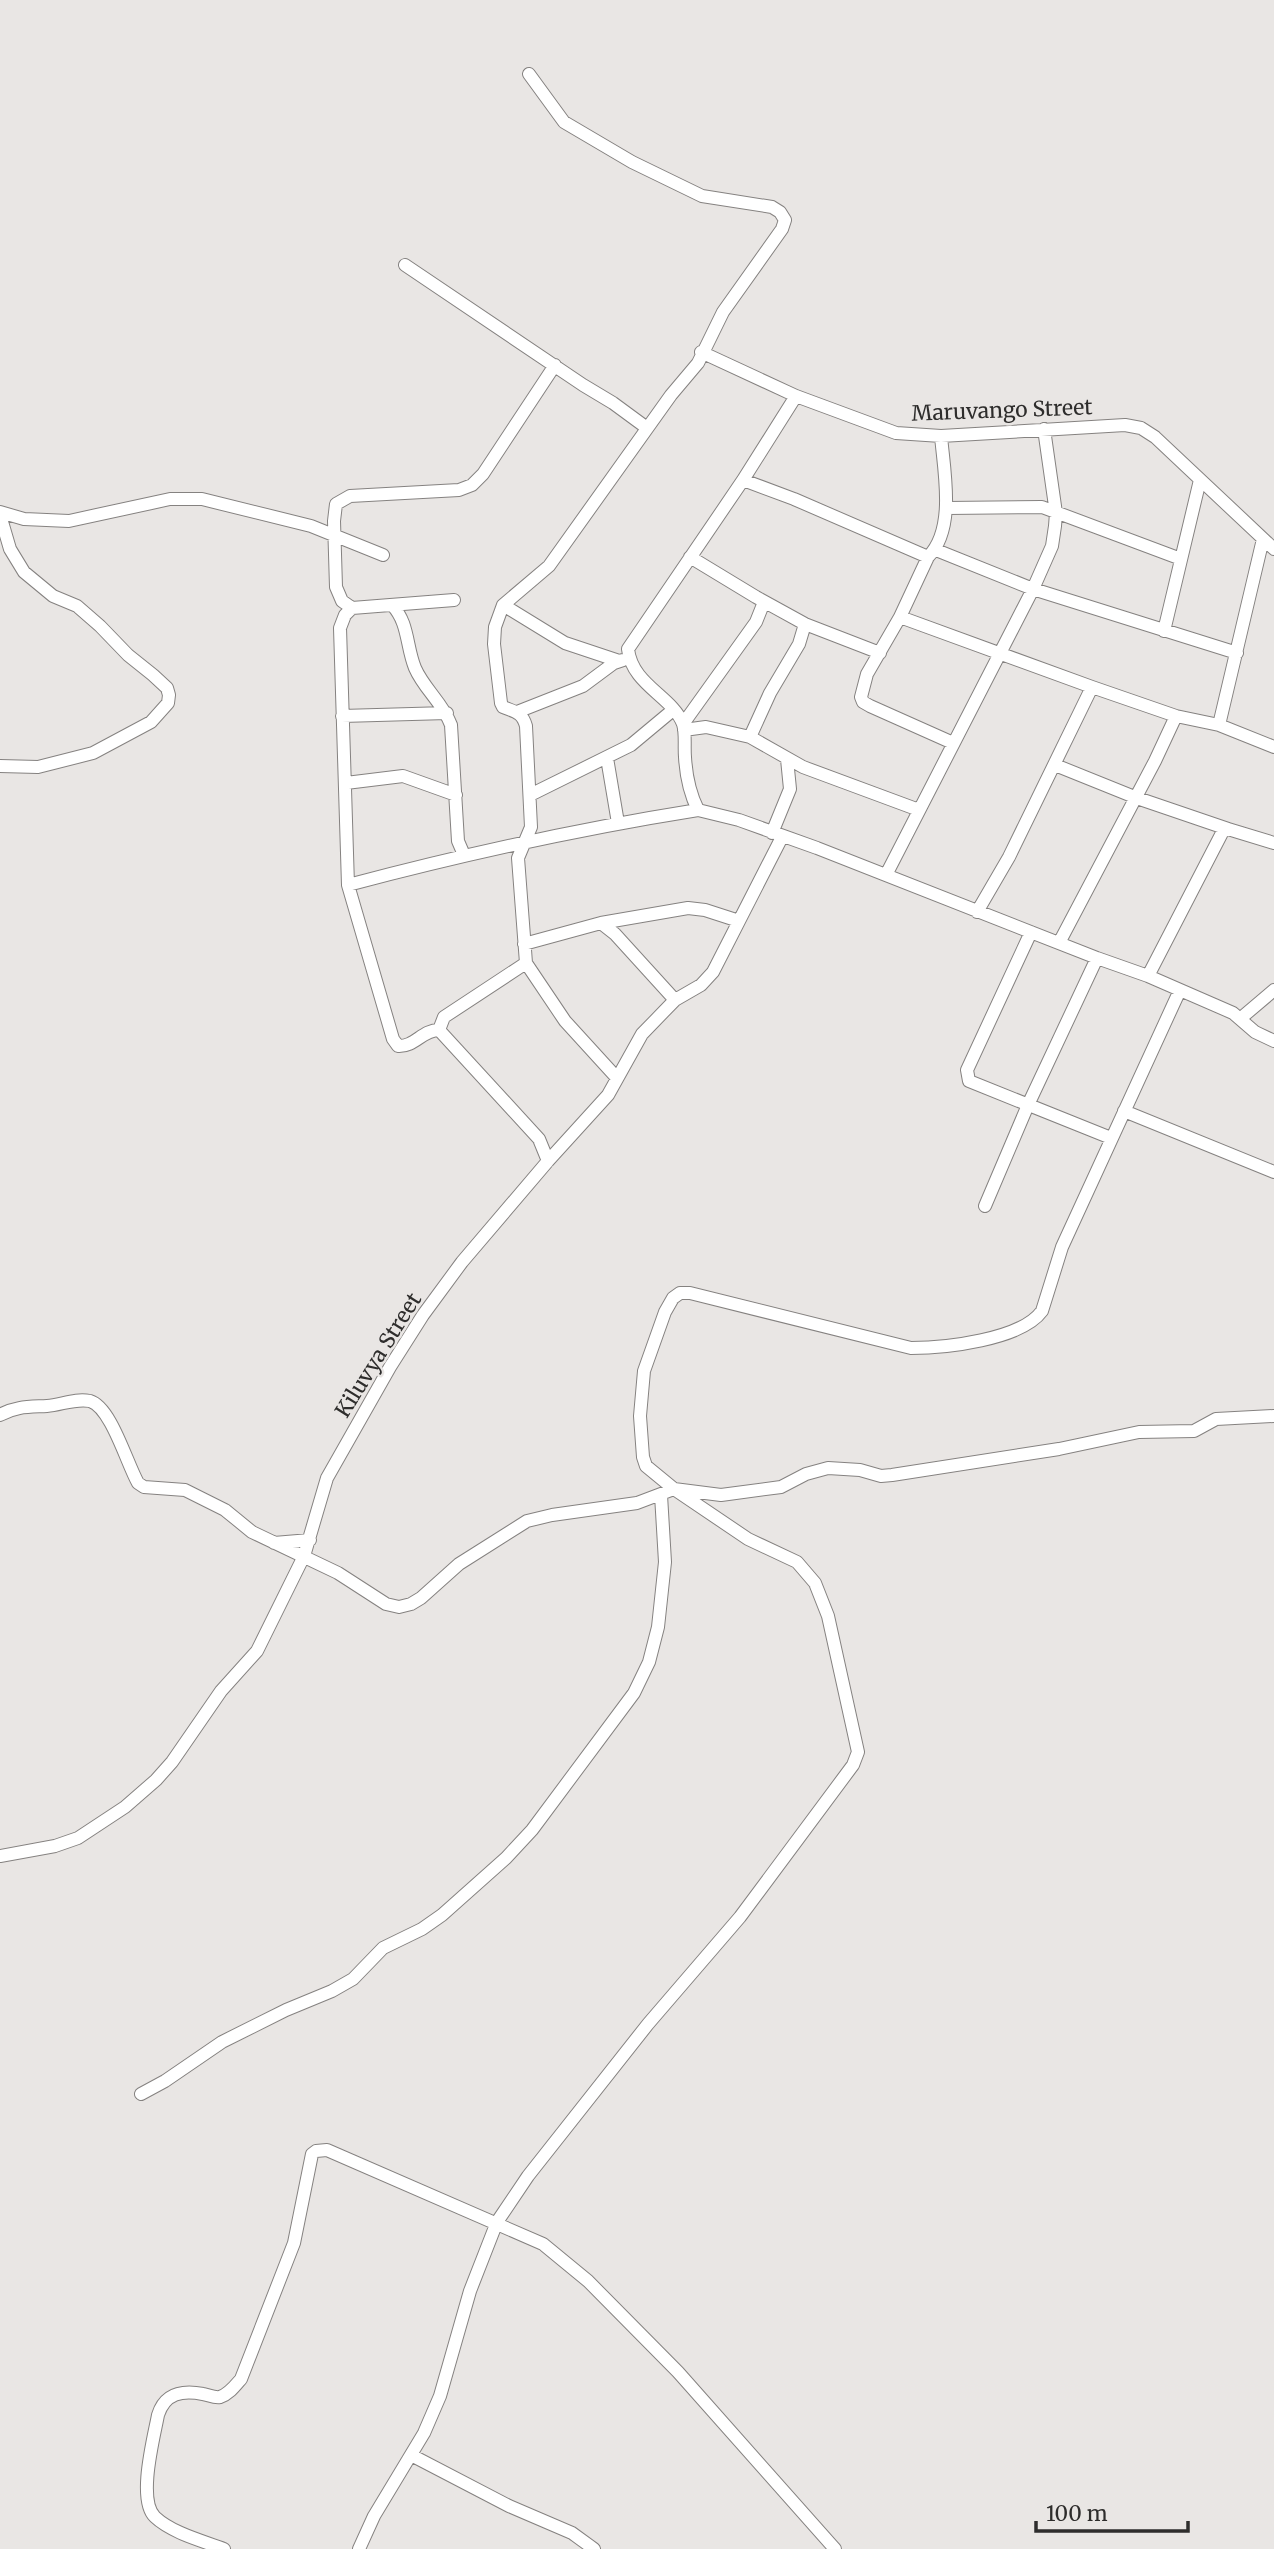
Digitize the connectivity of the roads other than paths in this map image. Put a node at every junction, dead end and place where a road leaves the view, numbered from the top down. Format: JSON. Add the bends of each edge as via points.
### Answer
{"nodes":[{"id":1,"x":529,"y":74,"type":"dead end"},
{"id":2,"x":405,"y":265,"type":"dead end"},
{"id":3,"x":701,"y":352,"type":"junction"},
{"id":4,"x":555,"y":365,"type":"junction"},
{"id":5,"x":796,"y":396,"type":"junction"},
{"id":6,"x":648,"y":428,"type":"junction"},
{"id":7,"x":1044,"y":429,"type":"junction"},
{"id":8,"x":941,"y":436,"type":"junction"},
{"id":9,"x":743,"y":480,"type":"junction"},
{"id":10,"x":1200,"y":480,"type":"junction"},
{"id":11,"x":947,"y":508,"type":"junction"},
{"id":12,"x":1056,"y":513,"type":"junction"},
{"id":13,"x":0,"y":514,"type":"edge"},
{"id":14,"x":335,"y":536,"type":"junction"},
{"id":15,"x":1263,"y":539,"type":"junction"},
{"id":16,"x":1274,"y":549,"type":"edge"},
{"id":17,"x":932,"y":554,"type":"junction"},
{"id":18,"x":383,"y":555,"type":"dead end"},
{"id":19,"x":690,"y":557,"type":"junction"},
{"id":20,"x":1181,"y":559,"type":"junction"},
{"id":21,"x":1033,"y":589,"type":"junction"},
{"id":22,"x":454,"y":600,"type":"dead end"},
{"id":23,"x":764,"y":602,"type":"junction"},
{"id":24,"x":503,"y":605,"type":"junction"},
{"id":25,"x":392,"y":606,"type":"junction"},
{"id":26,"x":352,"y":608,"type":"junction"},
{"id":27,"x":900,"y":617,"type":"junction"},
{"id":28,"x":805,"y":624,"type":"junction"},
{"id":29,"x":1164,"y":631,"type":"junction"},
{"id":30,"x":880,"y":653,"type":"junction"},
{"id":31,"x":1237,"y":653,"type":"junction"},
{"id":32,"x":1000,"y":654,"type":"junction"},
{"id":33,"x":624,"y":660,"type":"junction"},
{"id":34,"x":1091,"y":687,"type":"junction"},
{"id":35,"x":673,"y":710,"type":"junction"},
{"id":36,"x":517,"y":712,"type":"junction"},
{"id":37,"x":447,"y":713,"type":"junction"},
{"id":38,"x":342,"y":716,"type":"junction"},
{"id":39,"x":1176,"y":716,"type":"junction"},
{"id":40,"x":1219,"y":725,"type":"junction"},
{"id":41,"x":683,"y":727,"type":"junction"},
{"id":42,"x":750,"y":737,"type":"junction"},
{"id":43,"x":953,"y":743,"type":"junction"},
{"id":44,"x":1274,"y":747,"type":"edge"},
{"id":45,"x":607,"y":758,"type":"junction"},
{"id":46,"x":787,"y":759,"type":"junction"},
{"id":47,"x":1055,"y":765,"type":"junction"},
{"id":48,"x":0,"y":766,"type":"edge"},
{"id":49,"x":346,"y":783,"type":"junction"},
{"id":50,"x":530,"y":794,"type":"junction"},
{"id":51,"x":456,"y":795,"type":"junction"},
{"id":52,"x":1137,"y":798,"type":"junction"},
{"id":53,"x":698,"y":810,"type":"junction"},
{"id":54,"x":919,"y":810,"type":"junction"},
{"id":55,"x":618,"y":822,"type":"junction"},
{"id":56,"x":1228,"y":829,"type":"junction"},
{"id":57,"x":777,"y":835,"type":"junction"},
{"id":58,"x":523,"y":842,"type":"junction"},
{"id":59,"x":1274,"y":843,"type":"edge"},
{"id":60,"x":464,"y":855,"type":"junction"},
{"id":61,"x":886,"y":875,"type":"junction"},
{"id":62,"x":348,"y":885,"type":"junction"},
{"id":63,"x":977,"y":912,"type":"junction"},
{"id":64,"x":739,"y":920,"type":"junction"},
{"id":65,"x":601,"y":923,"type":"junction"},
{"id":66,"x":1031,"y":932,"type":"junction"},
{"id":67,"x":1059,"y":943,"type":"junction"},
{"id":68,"x":524,"y":944,"type":"junction"},
{"id":69,"x":1097,"y":958,"type":"junction"},
{"id":70,"x":526,"y":963,"type":"junction"},
{"id":71,"x":1148,"y":976,"type":"junction"},
{"id":72,"x":1181,"y":990,"type":"junction"},
{"id":73,"x":1274,"y":990,"type":"edge"},
{"id":74,"x":675,"y":1000,"type":"junction"},
{"id":75,"x":1241,"y":1018,"type":"junction"},
{"id":76,"x":439,"y":1030,"type":"junction"},
{"id":77,"x":1274,"y":1041,"type":"edge"},
{"id":78,"x":617,"y":1078,"type":"junction"},
{"id":79,"x":1028,"y":1105,"type":"junction"},
{"id":80,"x":1124,"y":1111,"type":"junction"},
{"id":81,"x":1111,"y":1139,"type":"junction"},
{"id":82,"x":548,"y":1161,"type":"junction"},
{"id":83,"x":1274,"y":1172,"type":"edge"},
{"id":84,"x":985,"y":1206,"type":"dead end"},
{"id":85,"x":0,"y":1415,"type":"edge"},
{"id":86,"x":1274,"y":1416,"type":"edge"},
{"id":87,"x":674,"y":1489,"type":"junction"},
{"id":88,"x":661,"y":1495,"type":"junction"},
{"id":89,"x":310,"y":1540,"type":"junction"},
{"id":90,"x":274,"y":1543,"type":"junction"},
{"id":91,"x":304,"y":1556,"type":"junction"},
{"id":92,"x":0,"y":1856,"type":"edge"},
{"id":93,"x":141,"y":2094,"type":"dead end"},
{"id":94,"x":497,"y":2222,"type":"junction"},
{"id":95,"x":411,"y":2455,"type":"junction"},
{"id":96,"x":224,"y":2549,"type":"edge"},
{"id":97,"x":359,"y":2549,"type":"edge"},
{"id":98,"x":594,"y":2549,"type":"edge"},
{"id":99,"x":835,"y":2549,"type":"edge"}],
"edges":[{"from":1,"to":3,"type":"street","via":[[564,122],[632,162],[702,196],[772,206],[785,220]]},
{"from":2,"to":4,"type":"street"},
{"from":3,"to":5,"type":"street","name":"Maruvango Street"},
{"from":3,"to":6,"type":"street","via":[[698,363]]},
{"from":4,"to":6,"type":"street"},
{"from":4,"to":14,"type":"street","via":[[472,485],[459,491],[340,499]]},
{"from":5,"to":8,"type":"street","name":"Maruvango Street","via":[[896,433]]},
{"from":5,"to":9,"type":"street"},
{"from":6,"to":24,"type":"street","via":[[549,566]]},
{"from":7,"to":8,"type":"street","name":"Maruvango Street"},
{"from":7,"to":10,"type":"street","name":"Maruvango Street","via":[[1141,428]]},
{"from":7,"to":12,"type":"street"},
{"from":8,"to":11,"type":"street"},
{"from":9,"to":17,"type":"street"},
{"from":9,"to":19,"type":"street"},
{"from":10,"to":15,"type":"street","name":"Maruvango Street"},
{"from":10,"to":20,"type":"street"},
{"from":11,"to":12,"type":"street","via":[[1042,507]]},
{"from":11,"to":17,"type":"street"},
{"from":12,"to":20,"type":"street"},
{"from":12,"to":21,"type":"street","via":[[1052,546]]},
{"from":13,"to":14,"type":"street","via":[[68,521],[170,499],[202,499],[295,521]]},
{"from":13,"to":48,"type":"street","via":[[10,549],[24,572],[53,596],[77,606],[167,688],[169,695],[151,722],[93,753],[38,767]]},
{"from":14,"to":18,"type":"street"},
{"from":14,"to":26,"type":"street","via":[[336,587],[342,601]]},
{"from":15,"to":16,"type":"street","name":"Maruvango Street"},
{"from":15,"to":31,"type":"street"},
{"from":17,"to":21,"type":"street"},
{"from":17,"to":27,"type":"street"},
{"from":19,"to":23,"type":"street"},
{"from":19,"to":33,"type":"street"},
{"from":20,"to":29,"type":"street"},
{"from":21,"to":29,"type":"street"},
{"from":21,"to":32,"type":"street"},
{"from":22,"to":25,"type":"street"},
{"from":23,"to":28,"type":"street"},
{"from":23,"to":41,"type":"street","via":[[756,622]]},
{"from":24,"to":33,"type":"street","via":[[565,643]]},
{"from":24,"to":36,"type":"street","via":[[494,644],[499,689],[503,707]]},
{"from":25,"to":26,"type":"street"},
{"from":25,"to":37,"type":"street","via":[[406,627],[422,682]]},
{"from":26,"to":38,"type":"street","via":[[340,628]]},
{"from":27,"to":30,"type":"street"},
{"from":27,"to":32,"type":"street"},
{"from":28,"to":30,"type":"street"},
{"from":28,"to":42,"type":"street"},
{"from":29,"to":31,"type":"street"},
{"from":30,"to":43,"type":"street","via":[[867,674],[863,702]]},
{"from":31,"to":40,"type":"street"},
{"from":32,"to":34,"type":"street"},
{"from":32,"to":43,"type":"street"},
{"from":33,"to":35,"type":"street"},
{"from":33,"to":36,"type":"street","via":[[583,686]]},
{"from":34,"to":39,"type":"street"},
{"from":34,"to":47,"type":"street"},
{"from":35,"to":41,"type":"street"},
{"from":35,"to":45,"type":"street","via":[[631,745]]},
{"from":36,"to":50,"type":"street","via":[[526,726]]},
{"from":37,"to":38,"type":"street"},
{"from":37,"to":51,"type":"street"},
{"from":38,"to":49,"type":"street"},
{"from":39,"to":40,"type":"street"},
{"from":39,"to":52,"type":"street"},
{"from":40,"to":44,"type":"street"},
{"from":41,"to":42,"type":"street"},
{"from":41,"to":53,"type":"street","via":[[685,762]]},
{"from":42,"to":46,"type":"street"},
{"from":43,"to":54,"type":"street"},
{"from":45,"to":50,"type":"street"},
{"from":45,"to":55,"type":"street"},
{"from":46,"to":54,"type":"street"},
{"from":46,"to":57,"type":"street","name":"Kiluvya Street","via":[[790,789]]},
{"from":47,"to":52,"type":"street"},
{"from":47,"to":63,"type":"street"},
{"from":49,"to":51,"type":"street","via":[[403,776]]},
{"from":49,"to":62,"type":"street"},
{"from":50,"to":58,"type":"street","via":[[531,827]]},
{"from":51,"to":60,"type":"street","via":[[458,841]]},
{"from":52,"to":56,"type":"street"},
{"from":52,"to":67,"type":"street"},
{"from":53,"to":55,"type":"street"},
{"from":53,"to":57,"type":"street"},
{"from":54,"to":61,"type":"street"},
{"from":55,"to":58,"type":"street"},
{"from":56,"to":59,"type":"street"},
{"from":56,"to":71,"type":"street","via":[[1219,836]]},
{"from":57,"to":61,"type":"street"},
{"from":57,"to":64,"type":"street","name":"Kiluvya Street"},
{"from":58,"to":60,"type":"street"},
{"from":58,"to":68,"type":"street","via":[[518,858]]},
{"from":60,"to":62,"type":"street"},
{"from":61,"to":63,"type":"street"},
{"from":62,"to":76,"type":"street","via":[[393,1039],[404,1046],[426,1032]]},
{"from":63,"to":66,"type":"street"},
{"from":64,"to":65,"type":"street","via":[[688,908]]},
{"from":64,"to":74,"type":"street","name":"Kiluvya Street","via":[[713,972]]},
{"from":65,"to":68,"type":"street"},
{"from":65,"to":74,"type":"street"},
{"from":66,"to":67,"type":"street"},
{"from":66,"to":79,"type":"street","via":[[967,1070],[969,1081]]},
{"from":67,"to":69,"type":"street"},
{"from":68,"to":70,"type":"street"},
{"from":69,"to":71,"type":"street"},
{"from":69,"to":79,"type":"street"},
{"from":70,"to":76,"type":"street","via":[[444,1017]]},
{"from":70,"to":78,"type":"street","via":[[565,1021]]},
{"from":71,"to":72,"type":"street"},
{"from":72,"to":75,"type":"street"},
{"from":72,"to":80,"type":"street"},
{"from":73,"to":75,"type":"street"},
{"from":74,"to":78,"type":"street","name":"Kiluvya Street","via":[[642,1034]]},
{"from":75,"to":77,"type":"street"},
{"from":76,"to":82,"type":"street","via":[[539,1139]]},
{"from":78,"to":82,"type":"street","name":"Kiluvya Street","via":[[608,1095]]},
{"from":79,"to":81,"type":"street"},
{"from":79,"to":84,"type":"street"},
{"from":80,"to":81,"type":"street"},
{"from":80,"to":83,"type":"street"},
{"from":81,"to":87,"type":"street","via":[[1062,1247],[1042,1311],[1004,1334],[941,1348],[911,1348],[690,1293],[673,1298],[644,1371],[640,1416],[646,1466]]},
{"from":82,"to":89,"type":"street","name":"Kiluvya Street","via":[[462,1262],[390,1367],[327,1478]]},
{"from":85,"to":90,"type":"street","via":[[26,1405],[92,1401],[108,1418],[138,1483],[185,1490]]},
{"from":86,"to":87,"type":"street","via":[[1216,1419],[1195,1431],[1139,1432],[892,1475],[828,1468],[760,1490],[721,1495]]},
{"from":87,"to":88,"type":"street"},
{"from":87,"to":94,"type":"street","via":[[748,1538],[797,1562],[815,1583],[828,1616],[858,1752],[740,1917],[648,2024]]},
{"from":88,"to":91,"type":"street","via":[[527,1521],[459,1564],[421,1598],[399,1607],[386,1604]]},
{"from":88,"to":93,"type":"street","via":[[665,1562],[649,1662],[634,1693],[532,1830],[442,1915],[383,1948],[353,1979],[222,2042]]},
{"from":89,"to":90,"type":"street"},
{"from":89,"to":91,"type":"street","name":"Kiluvya Street"},
{"from":90,"to":91,"type":"street"},
{"from":91,"to":92,"type":"street","name":"Kiluvya Street","via":[[257,1651],[156,1780],[78,1838]]},
{"from":94,"to":95,"type":"street","via":[[470,2291],[440,2396]]},
{"from":94,"to":96,"type":"street","via":[[327,2150],[312,2154],[294,2243],[241,2379],[217,2398],[173,2393],[158,2415],[147,2482],[153,2516]]},
{"from":94,"to":99,"type":"street","via":[[543,2244],[588,2281],[678,2372]]},
{"from":95,"to":97,"type":"street"},
{"from":95,"to":98,"type":"street","via":[[572,2533]]}]}
